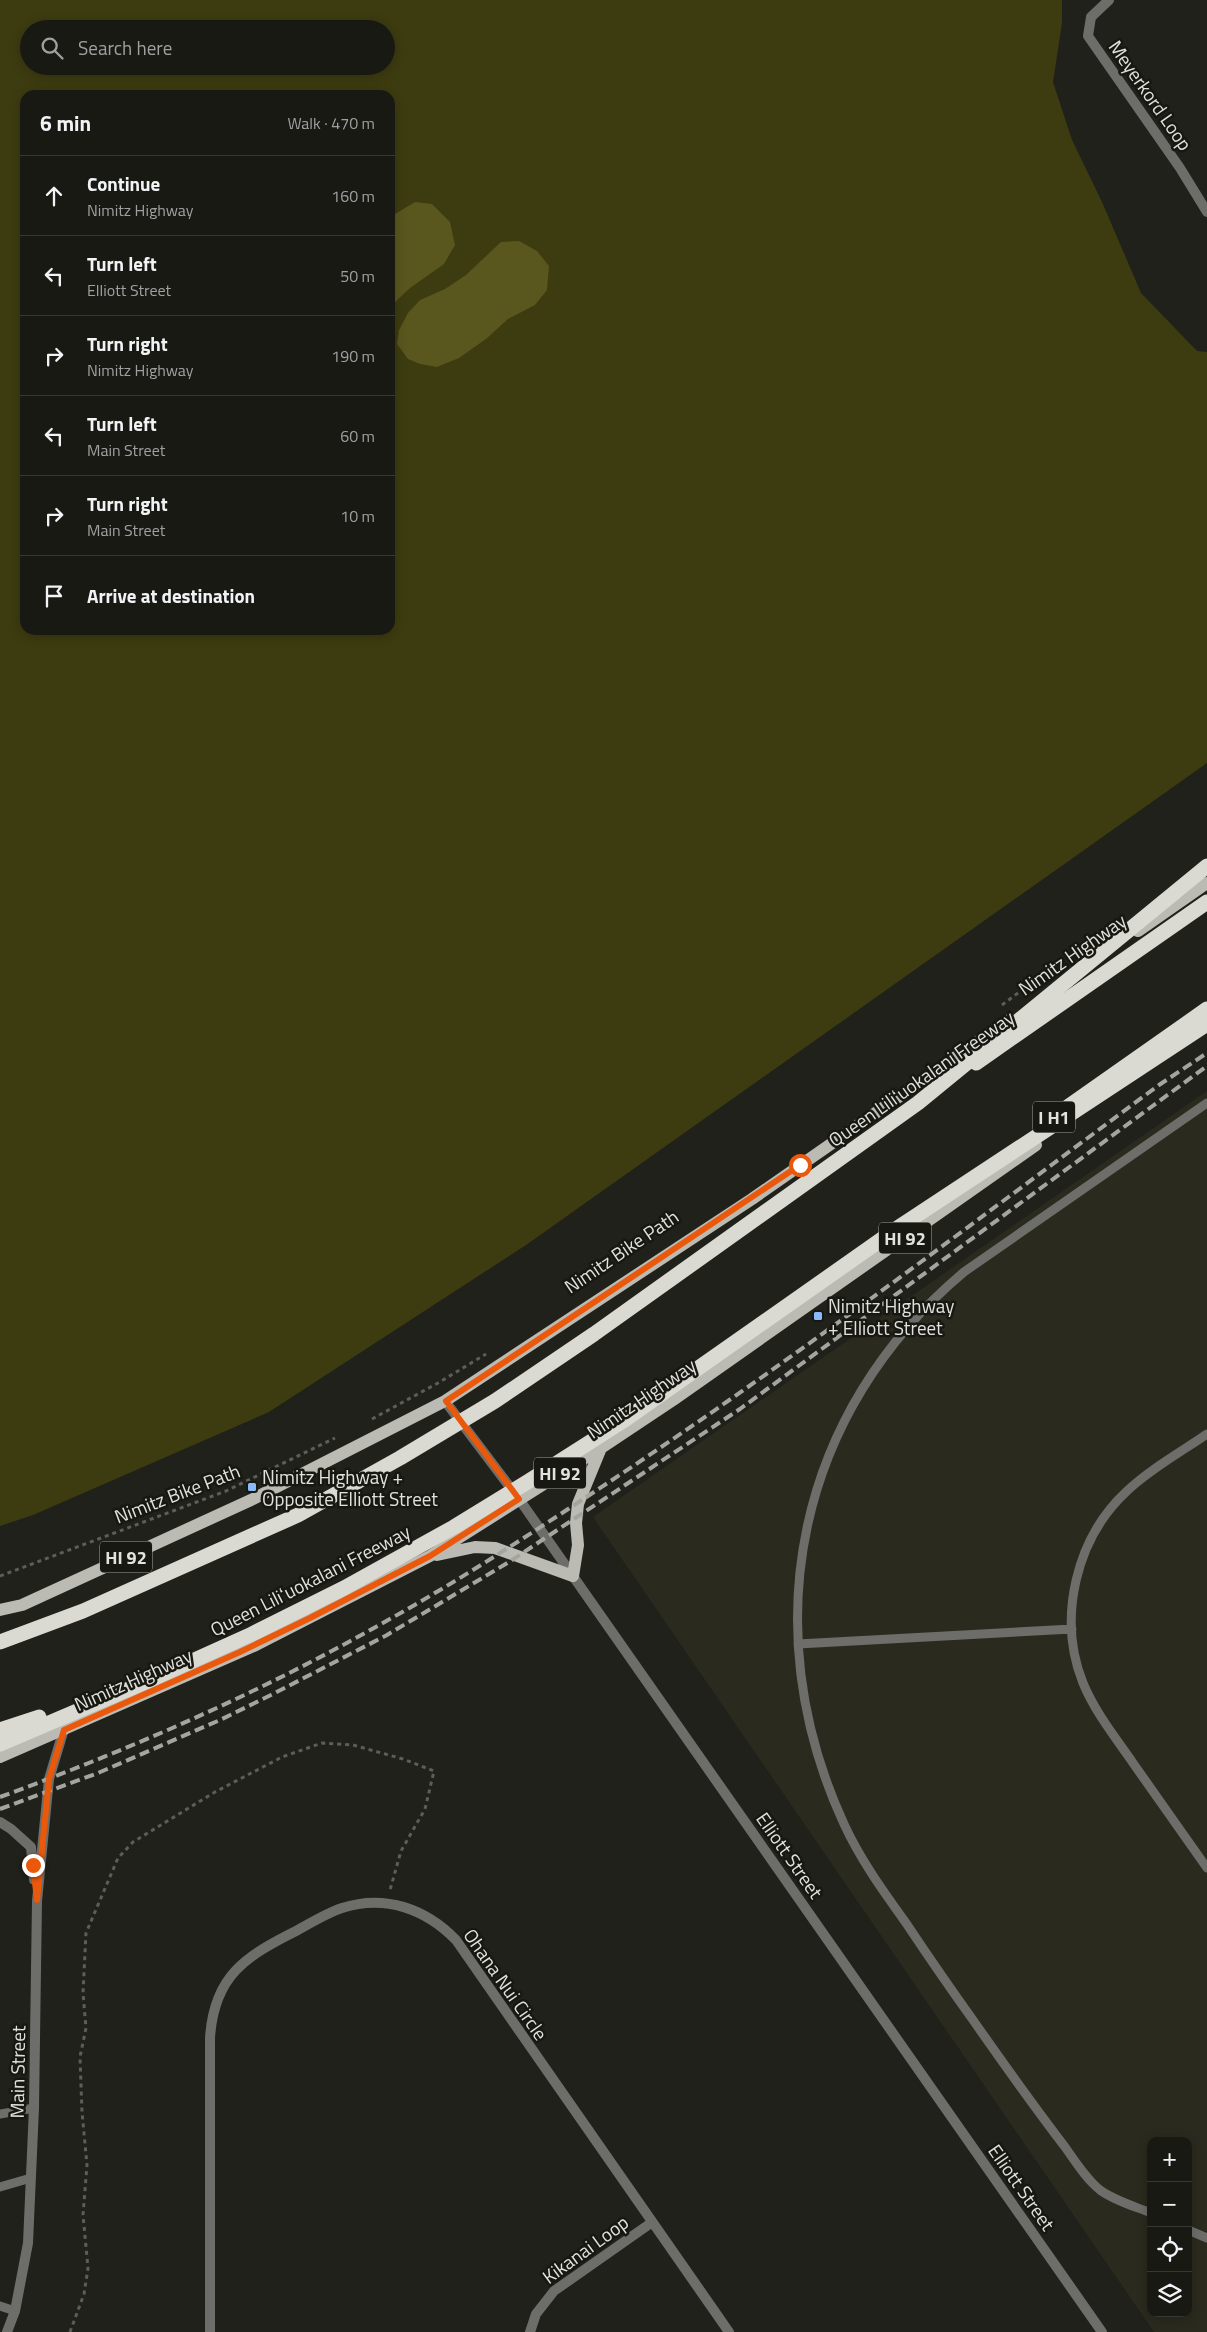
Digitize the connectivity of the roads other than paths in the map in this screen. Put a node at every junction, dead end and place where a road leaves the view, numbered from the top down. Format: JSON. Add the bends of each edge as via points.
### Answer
{"nodes":[{"id":1,"x":1109,"y":0,"type":"edge"},
{"id":2,"x":1207,"y":212,"type":"edge"},
{"id":3,"x":1207,"y":866,"type":"edge"},
{"id":4,"x":1207,"y":882,"type":"edge"},
{"id":5,"x":1207,"y":902,"type":"edge"},
{"id":6,"x":1207,"y":1009,"type":"edge"},
{"id":7,"x":1207,"y":1024,"type":"edge"},
{"id":8,"x":918,"y":1103,"type":"junction"},
{"id":9,"x":1207,"y":1103,"type":"edge"},
{"id":10,"x":902,"y":1225,"type":"junction"},
{"id":11,"x":446,"y":1401,"type":"junction"},
{"id":12,"x":1207,"y":1434,"type":"edge"},
{"id":13,"x":601,"y":1448,"type":"junction"},
{"id":14,"x":519,"y":1499,"type":"junction"},
{"id":15,"x":430,"y":1556,"type":"junction"},
{"id":16,"x":573,"y":1576,"type":"junction"},
{"id":17,"x":0,"y":1610,"type":"edge"},
{"id":18,"x":1072,"y":1629,"type":"junction"},
{"id":19,"x":0,"y":1642,"type":"edge"},
{"id":20,"x":798,"y":1644,"type":"junction"},
{"id":21,"x":150,"y":1680,"type":"junction"},
{"id":22,"x":0,"y":1730,"type":"edge"},
{"id":23,"x":64,"y":1730,"type":"junction"},
{"id":24,"x":0,"y":1744,"type":"edge"},
{"id":25,"x":0,"y":1757,"type":"edge"},
{"id":26,"x":0,"y":1822,"type":"edge"},
{"id":27,"x":1207,"y":1868,"type":"edge"},
{"id":28,"x":37,"y":1900,"type":"junction"},
{"id":29,"x":34,"y":2108,"type":"junction"},
{"id":30,"x":0,"y":2114,"type":"edge"},
{"id":31,"x":31,"y":2178,"type":"junction"},
{"id":32,"x":0,"y":2187,"type":"edge"},
{"id":33,"x":1147,"y":2211,"type":"edge"},
{"id":34,"x":651,"y":2223,"type":"junction"},
{"id":35,"x":1192,"y":2232,"type":"edge"},
{"id":36,"x":1207,"y":2238,"type":"edge"},
{"id":37,"x":0,"y":2306,"type":"edge"},
{"id":38,"x":15,"y":2311,"type":"junction"},
{"id":39,"x":7,"y":2332,"type":"edge"},
{"id":40,"x":210,"y":2332,"type":"edge"},
{"id":41,"x":530,"y":2332,"type":"edge"},
{"id":42,"x":729,"y":2332,"type":"edge"},
{"id":43,"x":1102,"y":2332,"type":"edge"}],
"edges":[{"from":1,"to":2,"type":"street","name":"Meyerkord Loop","via":[[1091,17],[1088,36]]},
{"from":3,"to":8,"type":"highway","bridge":true},
{"from":4,"to":11,"type":"main road","name":"Nimitz Highway","number":"HI 92","via":[[752,1199]]},
{"from":5,"to":8,"type":"highway","name":"Queen Liliʻuokalani Freeway","bridge":true},
{"from":6,"to":10,"type":"highway","name":"Queen Liliʻuokalani Freeway","number":"I H1","bridge":true},
{"from":7,"to":10,"type":"highway","bridge":true},
{"from":7,"to":13,"type":"main road","name":"Nimitz Highway","number":"HI 92"},
{"from":8,"to":19,"type":"highway","name":"Queen Liliʻuokalani Freeway","bridge":true,"via":[[594,1334],[495,1401],[400,1458],[298,1515],[194,1563],[83,1611]]},
{"from":9,"to":20,"type":"lane","via":[[964,1272],[938,1294],[890,1346],[846,1415],[819,1482],[801,1558],[796,1618]]},
{"from":10,"to":21,"type":"highway","name":"Queen Liliʻuokalani Freeway","number":"I H1","bridge":true,"via":[[623,1421],[463,1522],[336,1592]]},
{"from":11,"to":14,"type":"street","name":"Elliott Street"},
{"from":11,"to":17,"type":"main road","name":"Nimitz Highway","number":"HI 92","via":[[251,1500],[22,1605]]},
{"from":12,"to":18,"type":"lane","via":[[1127,1491],[1102,1521],[1076,1576]]},
{"from":13,"to":14,"type":"main road","name":"Nimitz Highway","number":"HI 92"},
{"from":13,"to":16,"type":"main road","via":[[578,1504],[578,1545]]},
{"from":14,"to":15,"type":"main road","name":"Nimitz Highway","number":"HI 92"},
{"from":14,"to":16,"type":"street","name":"Elliott Street"},
{"from":15,"to":16,"type":"main road","via":[[475,1547],[495,1548]]},
{"from":15,"to":23,"type":"main road","name":"Nimitz Highway","number":"HI 92","via":[[256,1645]]},
{"from":16,"to":43,"type":"street","name":"Elliott Street"},
{"from":18,"to":20,"type":"lane"},
{"from":18,"to":27,"type":"lane","via":[[1077,1663],[1093,1704]]},
{"from":20,"to":33,"type":"lane","via":[[804,1698],[821,1766],[846,1827],[870,1870],[1027,2098],[1091,2181],[1110,2196]]},
{"from":21,"to":22,"type":"highway","name":"Queen Liliʻuokalani Freeway","number":"I H1"},
{"from":21,"to":24,"type":"highway"},
{"from":23,"to":25,"type":"main road","name":"Nimitz Highway","number":"HI 92"},
{"from":23,"to":28,"type":"street","name":"Main Street","via":[[49,1779]]},
{"from":26,"to":28,"type":"street","name":"Main Street","via":[[31,1847]]},
{"from":28,"to":29,"type":"street","name":"Main Street"},
{"from":29,"to":30,"type":"lane"},
{"from":29,"to":31,"type":"street","name":"Main Street"},
{"from":31,"to":32,"type":"lane"},
{"from":31,"to":38,"type":"street","name":"Main Street","via":[[28,2243]]},
{"from":34,"to":40,"type":"street","name":"Ohana Nui Circle","via":[[456,1940],[425,1915],[403,1906],[364,1903],[340,1908],[258,1950],[236,1969],[220,1994],[211,2023]]},
{"from":34,"to":41,"type":"street","name":"Kikanai Loop","via":[[547,2298],[536,2314]]},
{"from":34,"to":42,"type":"street","name":"Ohana Nui Circle"},
{"from":35,"to":36,"type":"lane"},
{"from":37,"to":38,"type":"lane"},
{"from":38,"to":39,"type":"street","name":"Main Street"}]}
